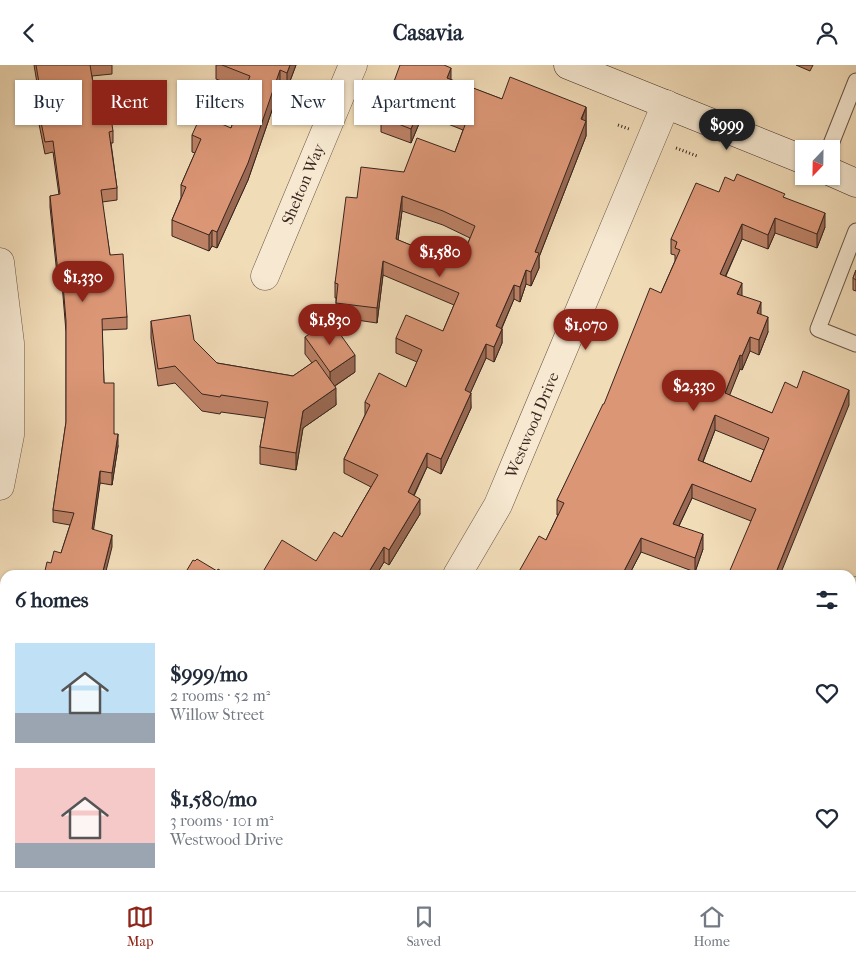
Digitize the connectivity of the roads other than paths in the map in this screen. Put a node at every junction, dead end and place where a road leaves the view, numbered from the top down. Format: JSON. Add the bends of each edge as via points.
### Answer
{"nodes":[{"id":1,"x":353,"y":65,"type":"edge"},
{"id":2,"x":568,"y":65,"type":"edge"},
{"id":3,"x":856,"y":81,"type":"edge"},
{"id":4,"x":666,"y":103,"type":"junction"},
{"id":5,"x":833,"y":140,"type":"edge"},
{"id":6,"x":795,"y":156,"type":"edge"},
{"id":7,"x":840,"y":176,"type":"edge"},
{"id":8,"x":856,"y":183,"type":"edge"},
{"id":9,"x":856,"y":231,"type":"edge"},
{"id":10,"x":0,"y":262,"type":"edge"},
{"id":11,"x":265,"y":276,"type":"dead end"},
{"id":12,"x":856,"y":344,"type":"edge"},
{"id":13,"x":0,"y":486,"type":"edge"},
{"id":14,"x":460,"y":570,"type":"edge"}],
"edges":[{"from":1,"to":11,"type":"street","name":"Shelton Way"},
{"from":2,"to":4,"type":"street"},
{"from":3,"to":5,"type":"lane"},
{"from":4,"to":6,"type":"street"},
{"from":4,"to":14,"type":"street","name":"Westwood Drive","via":[[498,505]]},
{"from":7,"to":8,"type":"street"},
{"from":9,"to":12,"type":"lane","via":[[818,329]]},
{"from":10,"to":13,"type":"street","via":[[10,343],[10,435]]}]}
